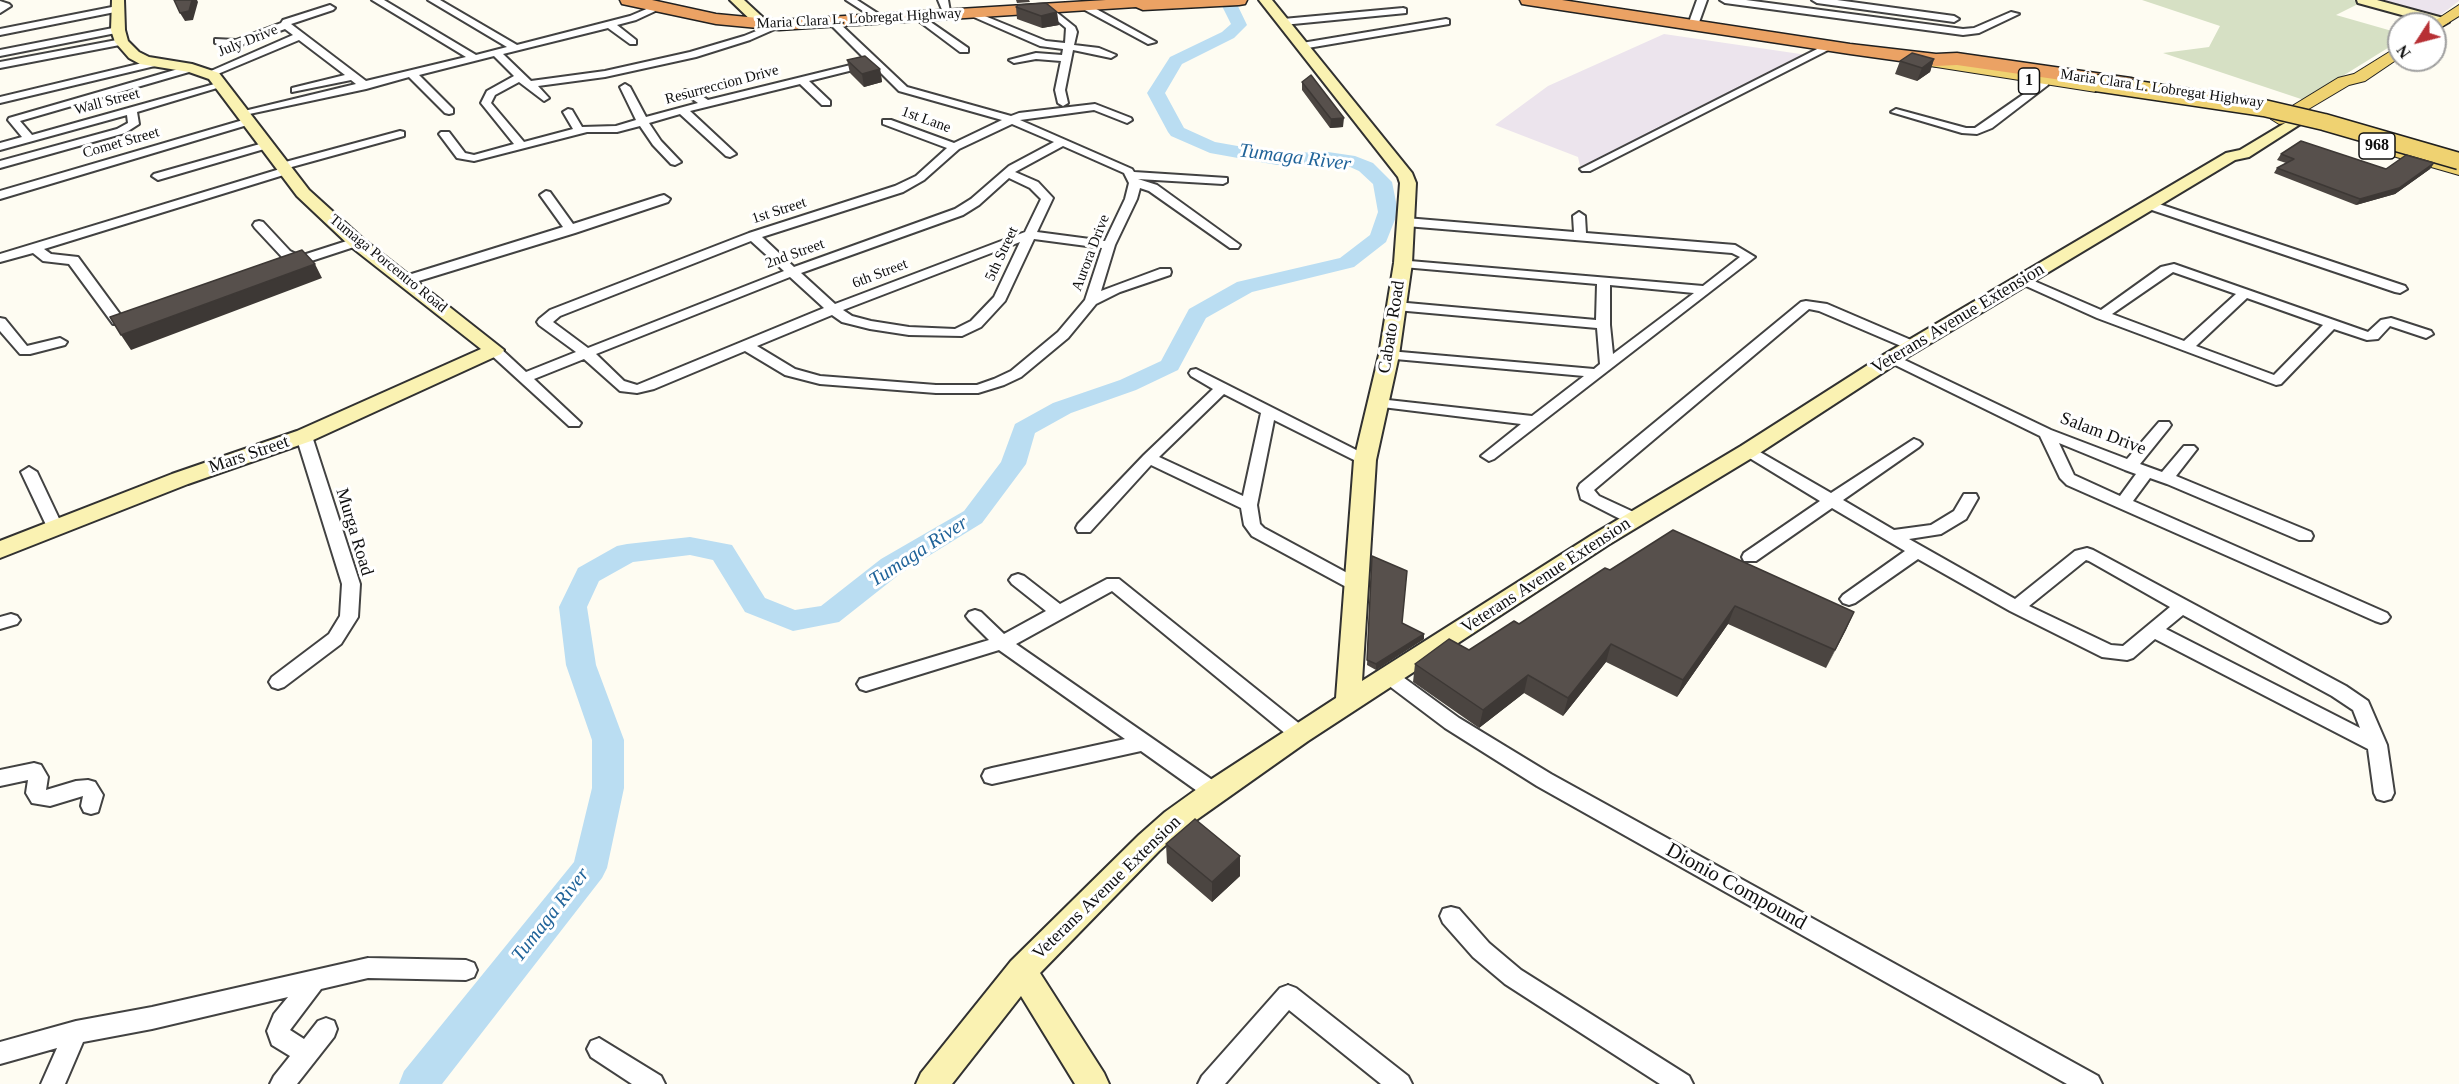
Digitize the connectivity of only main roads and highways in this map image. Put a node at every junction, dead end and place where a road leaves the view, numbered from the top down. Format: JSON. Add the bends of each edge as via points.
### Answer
{"nodes":[{"id":1,"x":628,"y":0,"type":"edge"},
{"id":2,"x":1161,"y":0,"type":"edge"},
{"id":3,"x":1239,"y":0,"type":"edge"},
{"id":4,"x":1530,"y":0,"type":"edge"},
{"id":5,"x":1128,"y":4,"type":"junction"},
{"id":6,"x":945,"y":8,"type":"edge"},
{"id":7,"x":2387,"y":59,"type":"edge"},
{"id":8,"x":1936,"y":61,"type":"junction"},
{"id":9,"x":2123,"y":89,"type":"junction"},
{"id":10,"x":2295,"y":117,"type":"junction"},
{"id":11,"x":2459,"y":163,"type":"edge"}],
"edges":[{"from":1,"to":6,"type":"highway","name":"Maria Clara L. Lobregat Highway","via":[[717,20],[771,25],[920,17]]},
{"from":2,"to":5,"type":"highway","name":"Maria Clara L. Lobregat Highway"},
{"from":3,"to":5,"type":"highway","name":"Maria Clara L. Lobregat Highway"},
{"from":4,"to":8,"type":"highway","name":"Maria Clara L. Lobregat Highway"},
{"from":5,"to":6,"type":"highway","name":"Maria Clara L. Lobregat Highway","via":[[972,14]]},
{"from":7,"to":10,"type":"main road","via":[[2359,78],[2357,85]]},
{"from":8,"to":9,"type":"highway","name":"Maria Clara L. Lobregat Highway","number":"1","via":[[1957,59]]},
{"from":8,"to":9,"type":"highway","name":"Maria Clara L. Lobregat Highway","number":"1","via":[[1957,70],[2044,83]]},
{"from":8,"to":11,"type":"main road","bridge":true,"via":[[2264,112]]},
{"from":9,"to":10,"type":"highway","name":"Maria Clara L. Lobregat Highway","number":"1"},
{"from":10,"to":11,"type":"main road","number":"968"}]}
